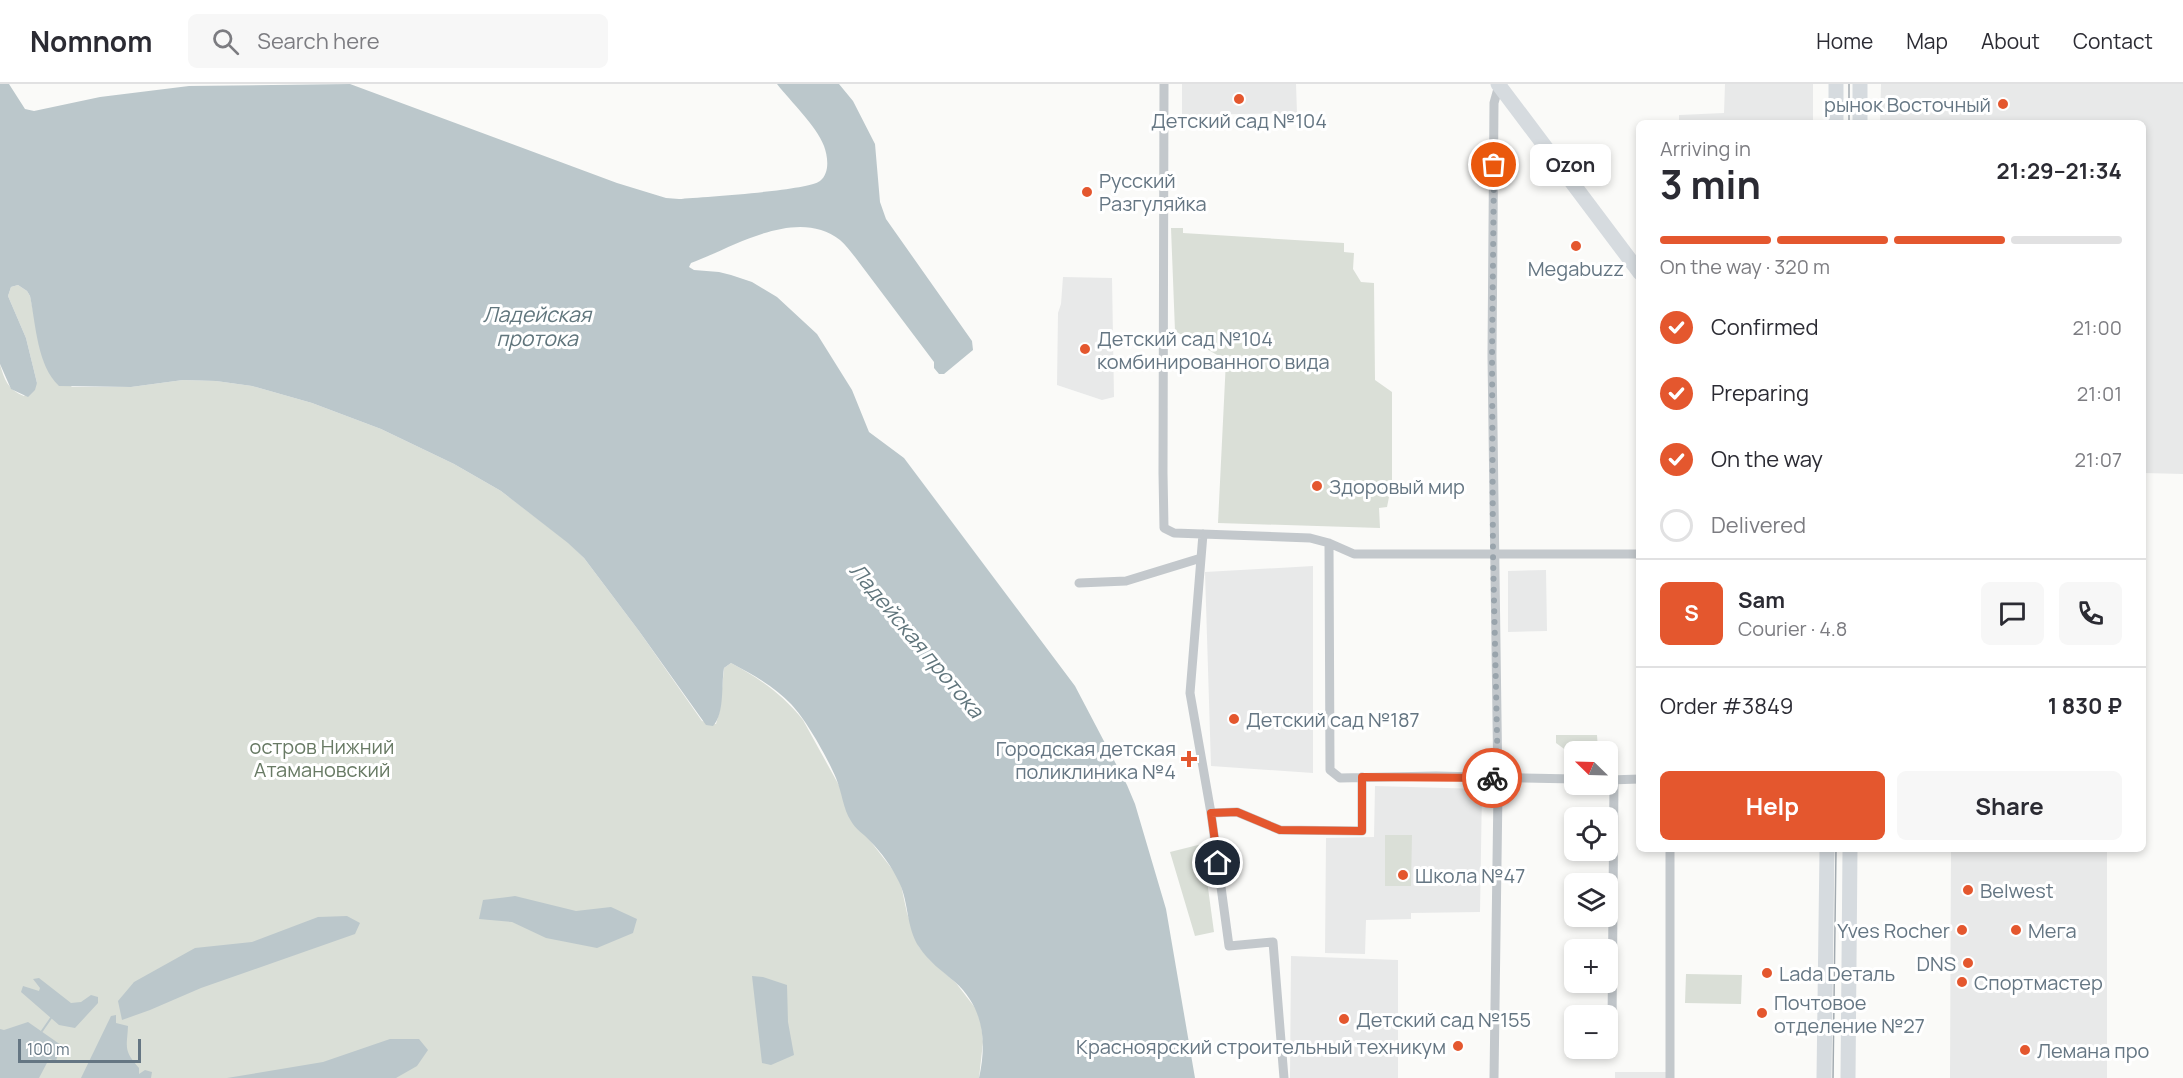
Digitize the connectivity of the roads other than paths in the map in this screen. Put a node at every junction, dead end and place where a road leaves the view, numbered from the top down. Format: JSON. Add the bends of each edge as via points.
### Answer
{"nodes":[{"id":1,"x":1164,"y":84,"type":"edge"},
{"id":2,"x":1836,"y":84,"type":"edge"},
{"id":3,"x":1860,"y":84,"type":"edge"},
{"id":4,"x":1499,"y":85,"type":"edge"},
{"id":5,"x":1836,"y":120,"type":"edge"},
{"id":6,"x":1860,"y":120,"type":"edge"},
{"id":7,"x":1636,"y":268,"type":"edge"},
{"id":8,"x":1203,"y":534,"type":"junction"},
{"id":9,"x":1329,"y":543,"type":"junction"},
{"id":10,"x":1636,"y":554,"type":"edge"},
{"id":11,"x":1493,"y":555,"type":"junction"},
{"id":12,"x":1201,"y":558,"type":"junction"},
{"id":13,"x":1079,"y":584,"type":"dead end"},
{"id":14,"x":1362,"y":777,"type":"junction"},
{"id":15,"x":1498,"y":778,"type":"junction"},
{"id":16,"x":1564,"y":779,"type":"edge"},
{"id":17,"x":1636,"y":779,"type":"edge"},
{"id":18,"x":1618,"y":780,"type":"edge"},
{"id":19,"x":1611,"y":795,"type":"edge"},
{"id":20,"x":1211,"y":813,"type":"junction"},
{"id":21,"x":1670,"y":852,"type":"edge"},
{"id":22,"x":1827,"y":852,"type":"edge"},
{"id":23,"x":1850,"y":852,"type":"edge"},
{"id":24,"x":1612,"y":1005,"type":"edge"},
{"id":25,"x":1284,"y":1078,"type":"edge"},
{"id":26,"x":1494,"y":1078,"type":"edge"},
{"id":27,"x":1670,"y":1078,"type":"edge"},
{"id":28,"x":1824,"y":1078,"type":"edge"},
{"id":29,"x":1848,"y":1078,"type":"edge"}],
"edges":[{"from":1,"to":8,"type":"street","via":[[1163,524],[1168,531]]},
{"from":2,"to":5,"type":"main road"},
{"from":3,"to":6,"type":"main road"},
{"from":4,"to":7,"type":"main road"},
{"from":4,"to":11,"type":"street","via":[[1494,104]]},
{"from":8,"to":9,"type":"street","via":[[1310,538]]},
{"from":8,"to":12,"type":"street"},
{"from":9,"to":11,"type":"street","via":[[1354,554]]},
{"from":9,"to":14,"type":"street","via":[[1330,770],[1340,778]]},
{"from":10,"to":11,"type":"street"},
{"from":11,"to":15,"type":"street"},
{"from":12,"to":13,"type":"street","via":[[1126,581]]},
{"from":12,"to":20,"type":"street","via":[[1190,693]]},
{"from":14,"to":15,"type":"street"},
{"from":14,"to":20,"type":"street","via":[[1362,831],[1280,830],[1237,812]]},
{"from":15,"to":16,"type":"street"},
{"from":15,"to":26,"type":"street"},
{"from":17,"to":18,"type":"street"},
{"from":19,"to":24,"type":"street"},
{"from":20,"to":25,"type":"street","via":[[1229,946],[1273,942]]},
{"from":21,"to":27,"type":"street"},
{"from":22,"to":28,"type":"main road"},
{"from":23,"to":29,"type":"main road"}]}
